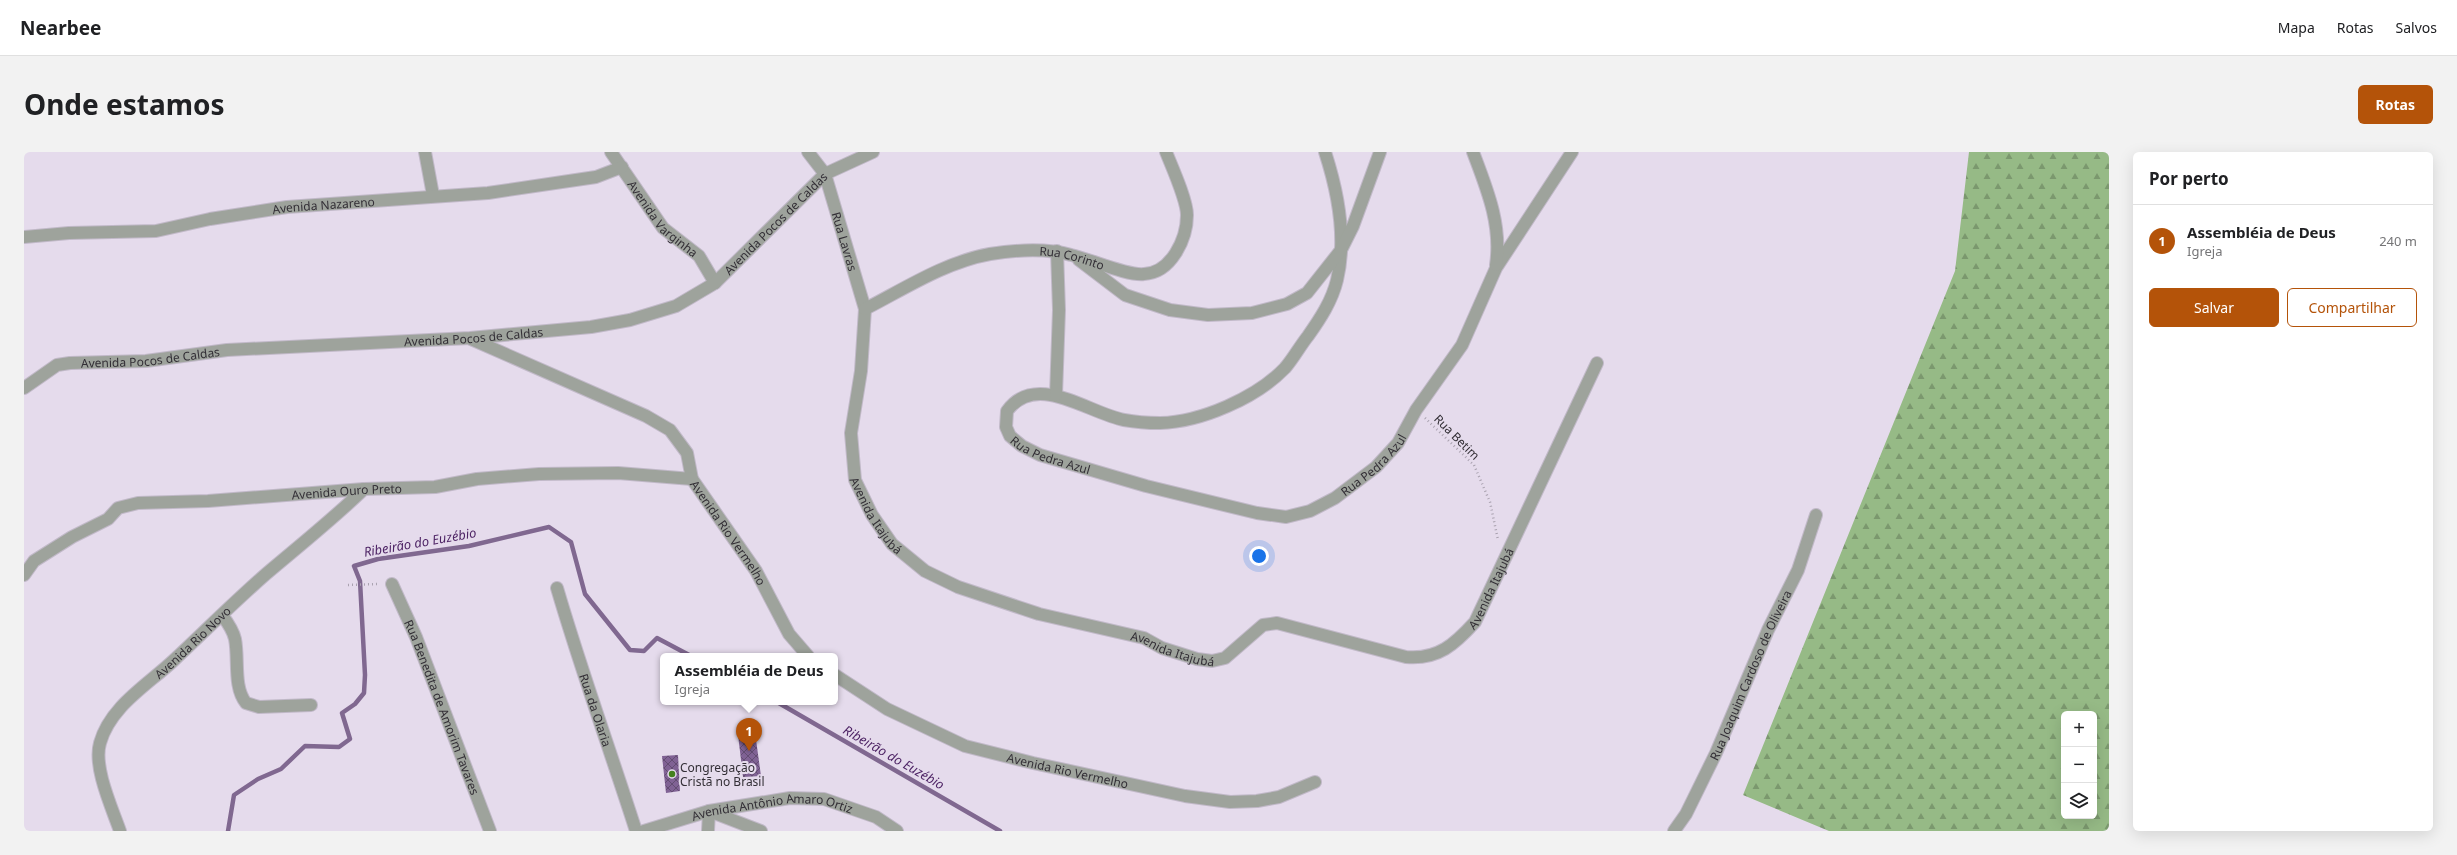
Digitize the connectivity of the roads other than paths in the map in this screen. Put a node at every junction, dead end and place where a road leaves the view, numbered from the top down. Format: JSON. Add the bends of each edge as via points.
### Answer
{"nodes":[{"id":1,"x":425,"y":152,"type":"edge"},
{"id":2,"x":611,"y":152,"type":"edge"},
{"id":3,"x":808,"y":152,"type":"edge"},
{"id":4,"x":873,"y":152,"type":"edge"},
{"id":5,"x":1166,"y":152,"type":"edge"},
{"id":6,"x":1325,"y":152,"type":"edge"},
{"id":7,"x":1380,"y":152,"type":"edge"},
{"id":8,"x":1473,"y":152,"type":"edge"},
{"id":9,"x":1572,"y":152,"type":"edge"},
{"id":10,"x":622,"y":167,"type":"junction"},
{"id":11,"x":825,"y":174,"type":"junction"},
{"id":12,"x":433,"y":195,"type":"junction"},
{"id":13,"x":24,"y":237,"type":"edge"},
{"id":14,"x":1341,"y":250,"type":"junction"},
{"id":15,"x":1057,"y":251,"type":"junction"},
{"id":16,"x":1071,"y":255,"type":"junction"},
{"id":17,"x":1496,"y":268,"type":"junction"},
{"id":18,"x":715,"y":283,"type":"junction"},
{"id":19,"x":865,"y":309,"type":"junction"},
{"id":20,"x":470,"y":338,"type":"junction"},
{"id":21,"x":1597,"y":363,"type":"dead end"},
{"id":22,"x":24,"y":388,"type":"edge"},
{"id":23,"x":1056,"y":395,"type":"junction"},
{"id":24,"x":692,"y":480,"type":"junction"},
{"id":25,"x":364,"y":489,"type":"junction"},
{"id":26,"x":1816,"y":515,"type":"dead end"},
{"id":27,"x":24,"y":575,"type":"edge"},
{"id":28,"x":392,"y":584,"type":"dead end"},
{"id":29,"x":557,"y":588,"type":"dead end"},
{"id":30,"x":222,"y":615,"type":"junction"},
{"id":31,"x":805,"y":653,"type":"edge"},
{"id":32,"x":838,"y":677,"type":"edge"},
{"id":33,"x":311,"y":705,"type":"dead end"},
{"id":34,"x":1315,"y":782,"type":"dead end"},
{"id":35,"x":709,"y":811,"type":"junction"},
{"id":36,"x":120,"y":831,"type":"edge"},
{"id":37,"x":490,"y":831,"type":"edge"},
{"id":38,"x":636,"y":831,"type":"edge"},
{"id":39,"x":644,"y":831,"type":"edge"},
{"id":40,"x":708,"y":831,"type":"edge"},
{"id":41,"x":761,"y":831,"type":"edge"},
{"id":42,"x":897,"y":831,"type":"edge"},
{"id":43,"x":1674,"y":831,"type":"edge"}],
"edges":[{"from":1,"to":12,"type":"street"},
{"from":2,"to":10,"type":"street","name":"Avenida Varginha"},
{"from":3,"to":11,"type":"street"},
{"from":4,"to":11,"type":"street","name":"Avenida Pocos de Caldas"},
{"from":5,"to":16,"type":"street","name":"Rua Corinto","via":[[1187,214],[1185,229],[1171,260],[1153,273],[1143,275]]},
{"from":6,"to":14,"type":"street","name":"Rua Pedra Azul","via":[[1338,201]]},
{"from":7,"to":14,"type":"street","via":[[1353,226]]},
{"from":8,"to":17,"type":"street","via":[[1491,202],[1498,234]]},
{"from":9,"to":17,"type":"street"},
{"from":10,"to":12,"type":"street","name":"Avenida Nazareno","via":[[596,177],[552,185]]},
{"from":10,"to":18,"type":"street","name":"Avenida Varginha","via":[[663,228],[699,256]]},
{"from":11,"to":18,"type":"street","name":"Avenida Pocos de Caldas"},
{"from":11,"to":19,"type":"street","name":"Rua Lavras"},
{"from":12,"to":13,"type":"street","name":"Avenida Nazareno","via":[[287,207],[156,230]]},
{"from":14,"to":16,"type":"street","via":[[1307,293],[1287,304],[1252,313],[1208,315],[1170,310],[1126,295]]},
{"from":14,"to":23,"type":"street","name":"Rua Pedra Azul","via":[[1337,279],[1330,300],[1318,321],[1285,368],[1264,386],[1237,402],[1196,417],[1160,423],[1123,420]]},
{"from":15,"to":16,"type":"street","name":"Rua Corinto"},
{"from":15,"to":19,"type":"street","name":"Rua Corinto","via":[[990,254],[959,262]]},
{"from":15,"to":23,"type":"street","via":[[1059,310]]},
{"from":17,"to":23,"type":"street","name":"Rua Pedra Azul","via":[[1462,345],[1416,410],[1398,443],[1376,467],[1335,498],[1310,511],[1286,517],[1257,513],[1146,486],[1040,455],[1022,446],[1010,436],[1006,427],[1007,411],[1017,400],[1032,395]]},
{"from":18,"to":20,"type":"street","name":"Avenida Pocos de Caldas","via":[[676,306],[630,320],[591,327]]},
{"from":19,"to":21,"type":"street","name":"Avenida Itajubá","via":[[861,371],[850,434],[855,480],[872,515],[892,544],[925,571],[958,587],[1039,614],[1144,638],[1180,655],[1212,661],[1225,658],[1263,625],[1277,623],[1422,659],[1439,653],[1453,643],[1475,622]]},
{"from":20,"to":22,"type":"street","name":"Avenida Pocos de Caldas","via":[[227,350],[146,361],[70,363],[57,366]]},
{"from":20,"to":24,"type":"street","name":"Avenida Rio Vermelho","via":[[646,416],[670,430],[687,453]]},
{"from":24,"to":25,"type":"street","name":"Avenida Ouro Preto","via":[[618,473],[539,474],[477,479],[435,487]]},
{"from":24,"to":31,"type":"street","name":"Avenida Rio Vermelho","via":[[756,571],[789,634]]},
{"from":25,"to":27,"type":"street","name":"Avenida Ouro Preto","via":[[208,501],[138,503],[118,508],[108,519],[72,537],[34,561]]},
{"from":25,"to":30,"type":"street","name":"Avenida Rio Novo"},
{"from":26,"to":43,"type":"street","name":"Rua Joaquim Cardoso de Oliveira","via":[[1798,570],[1768,630],[1716,753],[1686,814]]},
{"from":28,"to":37,"type":"street","name":"Rua Benedita de Amorim Tavares","via":[[416,637]]},
{"from":29,"to":38,"type":"street","name":"Rua da Olaria","via":[[578,660],[602,724]]},
{"from":30,"to":33,"type":"street","via":[[231,626],[235,640],[240,691],[246,703],[259,707]]},
{"from":30,"to":36,"type":"street","name":"Avenida Rio Novo","via":[[126,700],[106,728],[99,745],[99,758],[102,777]]},
{"from":32,"to":34,"type":"street","name":"Avenida Rio Vermelho","via":[[887,709],[964,746],[1158,791],[1230,802],[1257,801],[1278,797]]},
{"from":35,"to":39,"type":"street","name":"Avenida Antônio Amaro Ortiz"},
{"from":35,"to":40,"type":"street"},
{"from":35,"to":41,"type":"street"},
{"from":35,"to":42,"type":"street","name":"Avenida Antônio Amaro Ortiz","via":[[790,798],[824,799],[876,817]]}]}
